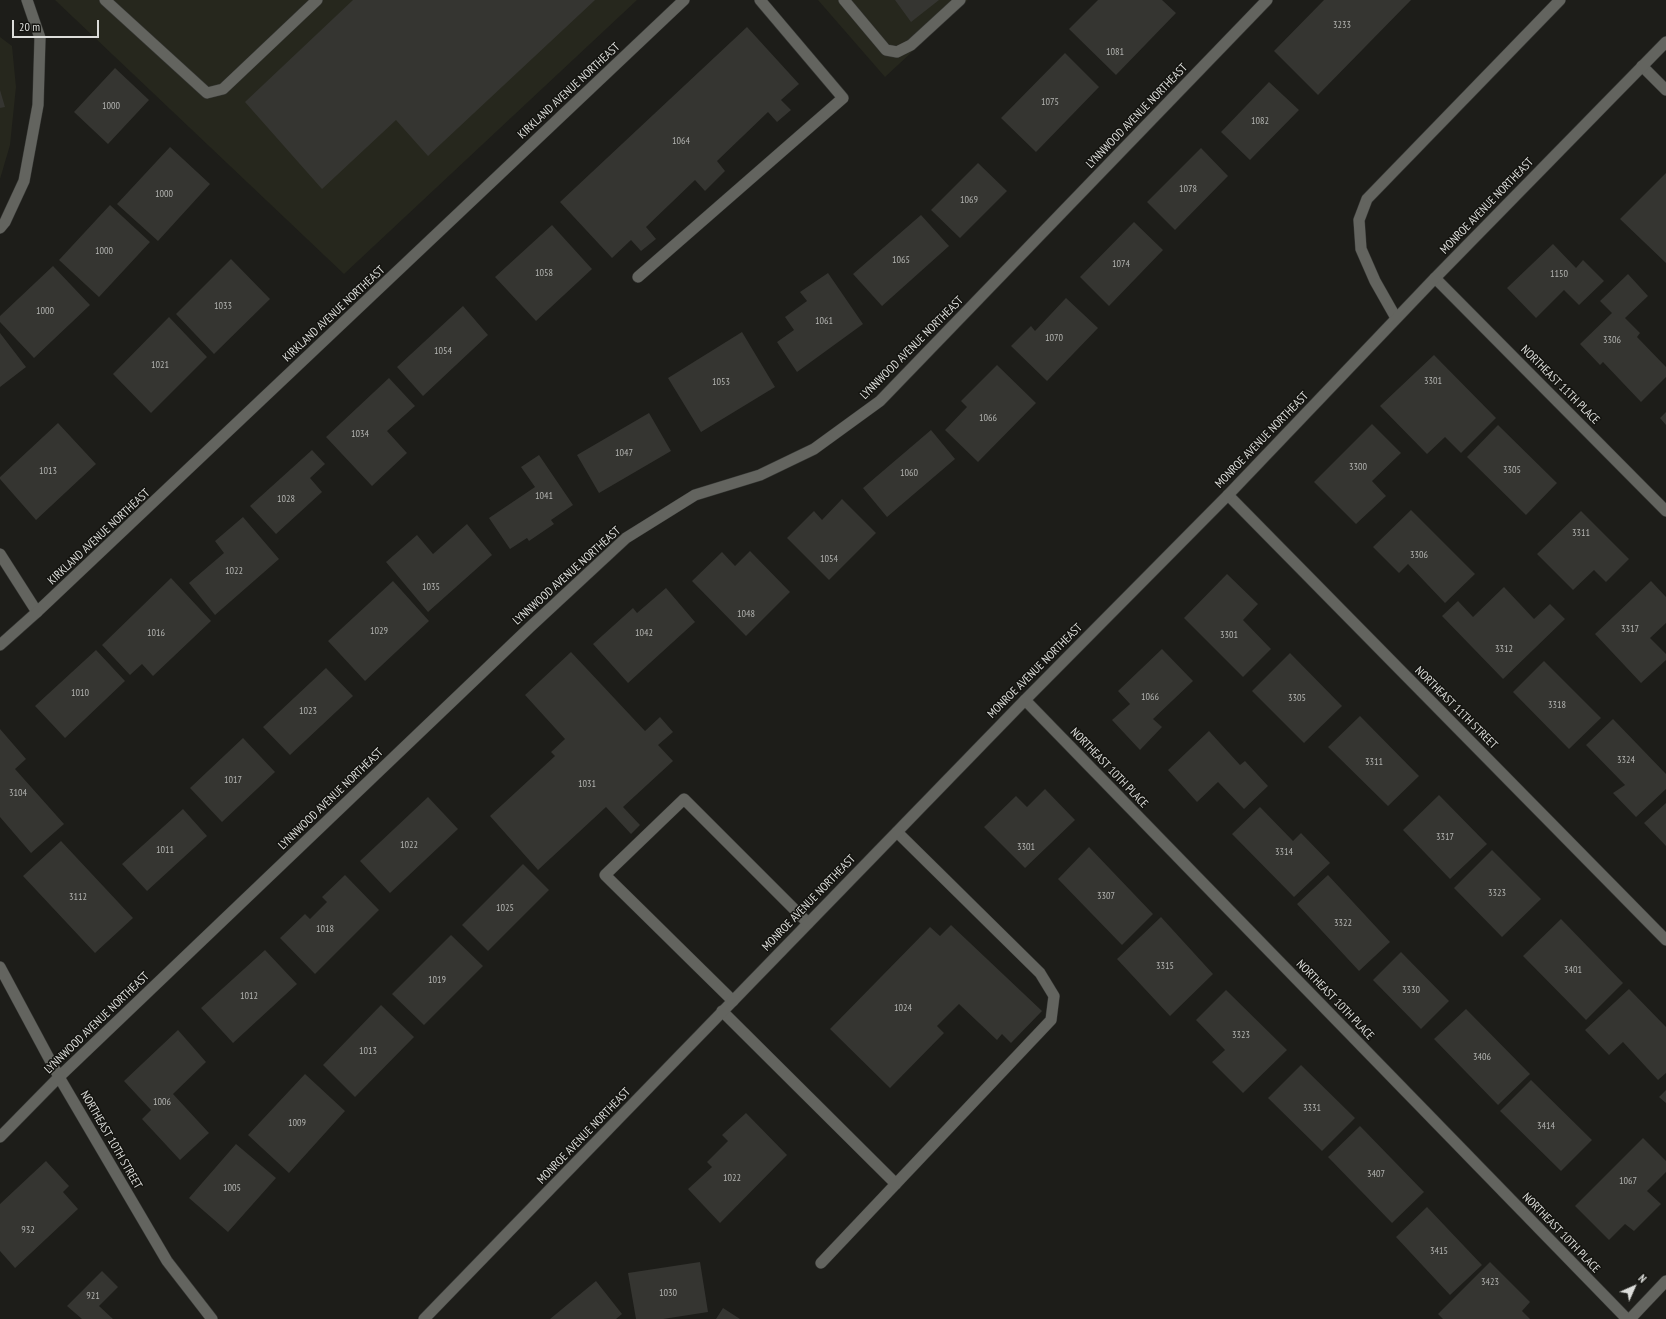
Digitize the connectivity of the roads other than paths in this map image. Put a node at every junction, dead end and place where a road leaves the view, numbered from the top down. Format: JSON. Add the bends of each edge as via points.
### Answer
{"nodes":[{"id":1,"x":28,"y":0,"type":"edge"},
{"id":2,"x":106,"y":0,"type":"edge"},
{"id":3,"x":317,"y":0,"type":"edge"},
{"id":4,"x":684,"y":0,"type":"edge"},
{"id":5,"x":760,"y":0,"type":"edge"},
{"id":6,"x":844,"y":0,"type":"edge"},
{"id":7,"x":960,"y":0,"type":"edge"},
{"id":8,"x":1267,"y":0,"type":"edge"},
{"id":9,"x":1560,"y":0,"type":"edge"},
{"id":10,"x":1666,"y":42,"type":"edge"},
{"id":11,"x":1642,"y":66,"type":"junction"},
{"id":12,"x":1666,"y":90,"type":"edge"},
{"id":13,"x":0,"y":228,"type":"edge"},
{"id":14,"x":638,"y":277,"type":"dead end"},
{"id":15,"x":1435,"y":278,"type":"junction"},
{"id":16,"x":1396,"y":318,"type":"junction"},
{"id":17,"x":1228,"y":495,"type":"junction"},
{"id":18,"x":1666,"y":511,"type":"edge"},
{"id":19,"x":0,"y":554,"type":"edge"},
{"id":20,"x":37,"y":612,"type":"junction"},
{"id":21,"x":0,"y":645,"type":"edge"},
{"id":22,"x":1025,"y":700,"type":"junction"},
{"id":23,"x":897,"y":832,"type":"junction"},
{"id":24,"x":808,"y":923,"type":"junction"},
{"id":25,"x":1666,"y":940,"type":"edge"},
{"id":26,"x":0,"y":967,"type":"edge"},
{"id":27,"x":733,"y":1001,"type":"junction"},
{"id":28,"x":722,"y":1011,"type":"junction"},
{"id":29,"x":59,"y":1077,"type":"junction"},
{"id":30,"x":0,"y":1137,"type":"edge"},
{"id":31,"x":896,"y":1184,"type":"junction"},
{"id":32,"x":821,"y":1263,"type":"dead end"},
{"id":33,"x":1666,"y":1281,"type":"edge"},
{"id":34,"x":212,"y":1319,"type":"edge"},
{"id":35,"x":424,"y":1319,"type":"edge"},
{"id":36,"x":1629,"y":1319,"type":"edge"}],
"edges":[{"from":1,"to":13,"type":"street","via":[[40,38],[38,105],[24,181]]},
{"from":2,"to":3,"type":"street","via":[[207,93],[223,89]]},
{"from":4,"to":20,"type":"street","name":"KIRKLAND AVENUE NORTHEAST"},
{"from":5,"to":14,"type":"street","via":[[843,98]]},
{"from":6,"to":7,"type":"street","via":[[886,50],[897,52],[911,45]]},
{"from":8,"to":29,"type":"street","name":"LYNNWOOD AVENUE NORTHEAST","via":[[880,401],[814,449],[760,475],[695,496],[626,538]]},
{"from":9,"to":16,"type":"street","via":[[1367,199],[1358,220],[1361,249]]},
{"from":10,"to":11,"type":"street","name":"MONROE AVENUE NORTHEAST"},
{"from":11,"to":12,"type":"street"},
{"from":11,"to":15,"type":"street","name":"MONROE AVENUE NORTHEAST"},
{"from":15,"to":16,"type":"street","name":"MONROE AVENUE NORTHEAST"},
{"from":15,"to":18,"type":"street","name":"NORTHEAST 11TH PLACE"},
{"from":16,"to":17,"type":"street","name":"MONROE AVENUE NORTHEAST"},
{"from":17,"to":22,"type":"street","name":"MONROE AVENUE NORTHEAST"},
{"from":17,"to":25,"type":"street","name":"NORTHEAST 11TH STREET"},
{"from":19,"to":20,"type":"street"},
{"from":20,"to":21,"type":"street","name":"KIRKLAND AVENUE NORTHEAST"},
{"from":22,"to":23,"type":"street","name":"MONROE AVENUE NORTHEAST"},
{"from":22,"to":36,"type":"street","name":"NORTHEAST 10TH PLACE"},
{"from":23,"to":24,"type":"street","name":"MONROE AVENUE NORTHEAST"},
{"from":23,"to":31,"type":"street","via":[[1040,973],[1054,996],[1051,1020]]},
{"from":24,"to":27,"type":"street","name":"MONROE AVENUE NORTHEAST"},
{"from":24,"to":27,"type":"street","via":[[684,799],[605,875]]},
{"from":26,"to":29,"type":"street","name":"NORTHEAST 10TH STREET"},
{"from":27,"to":28,"type":"street","name":"MONROE AVENUE NORTHEAST"},
{"from":28,"to":31,"type":"street"},
{"from":28,"to":35,"type":"street","name":"MONROE AVENUE NORTHEAST"},
{"from":29,"to":30,"type":"street","name":"LYNNWOOD AVENUE NORTHEAST"},
{"from":29,"to":34,"type":"street","name":"NORTHEAST 10TH STREET","via":[[167,1261]]},
{"from":31,"to":32,"type":"street"},
{"from":33,"to":36,"type":"street"}]}
